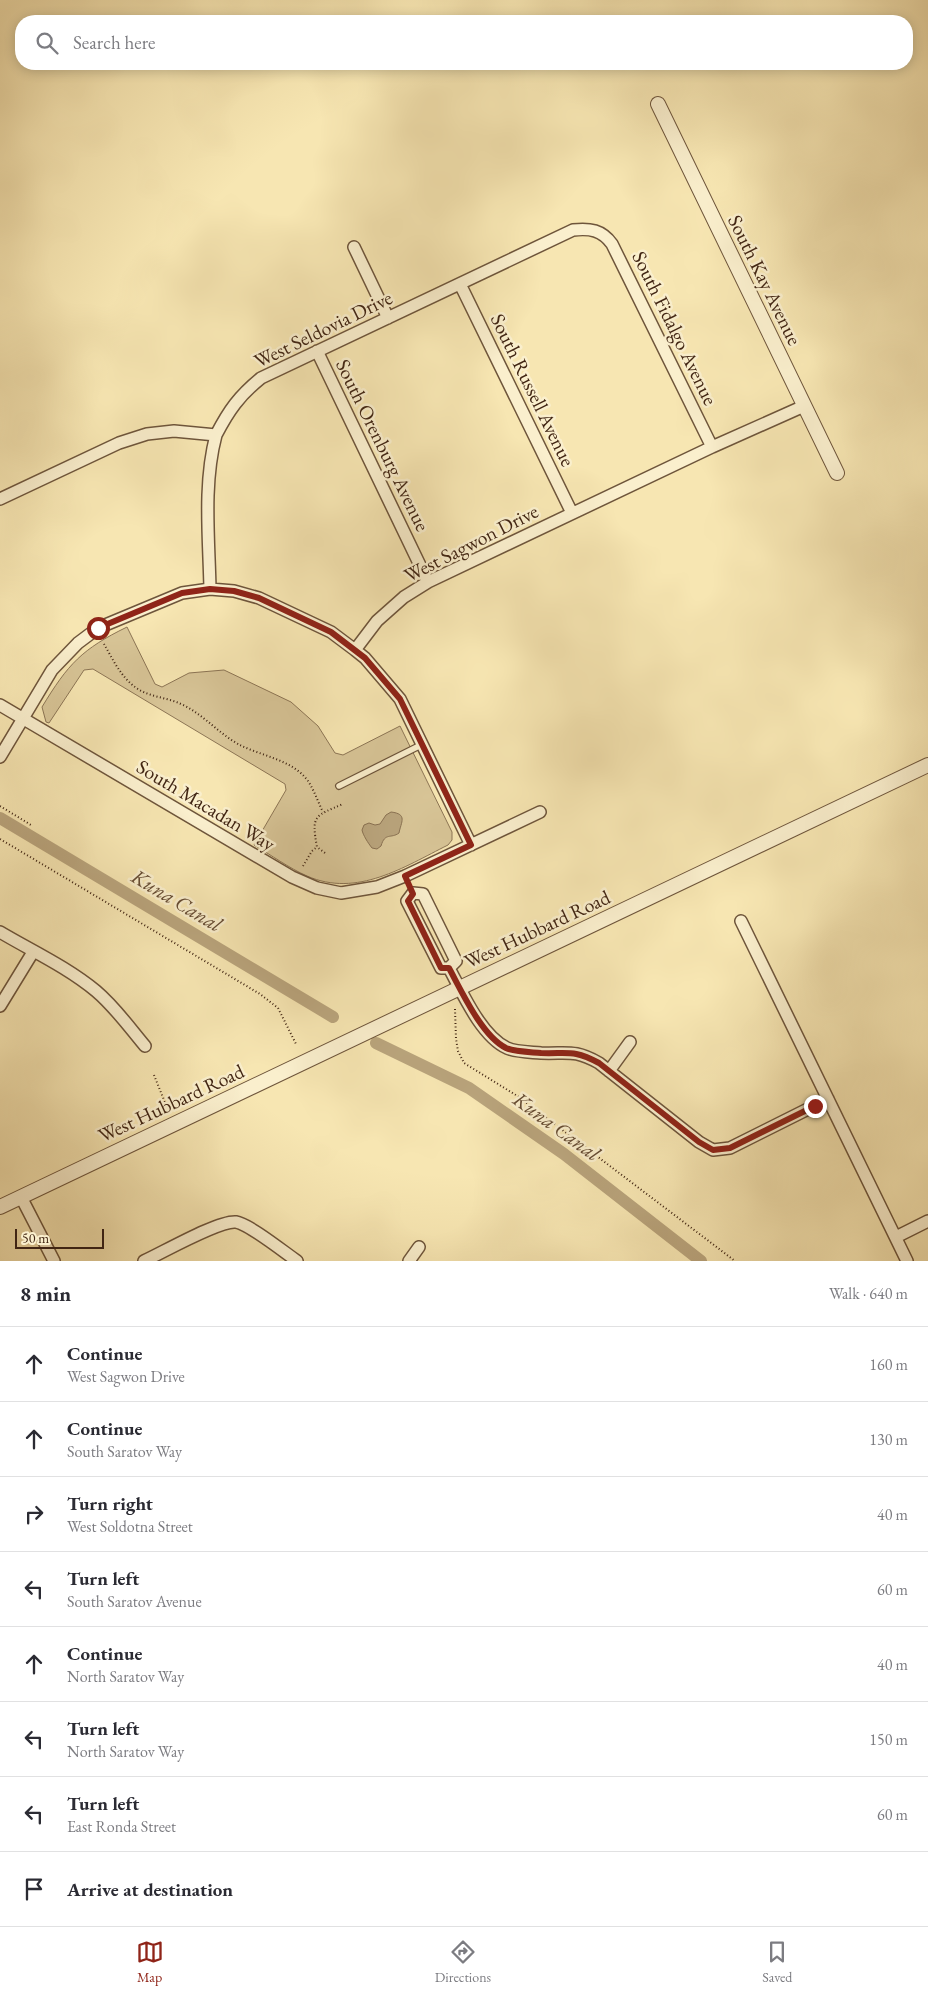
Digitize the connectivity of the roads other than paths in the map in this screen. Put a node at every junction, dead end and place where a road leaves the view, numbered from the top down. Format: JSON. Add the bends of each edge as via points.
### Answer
{"nodes":[{"id":1,"x":658,"y":104,"type":"dead end"},
{"id":2,"x":597,"y":231,"type":"joint"},
{"id":3,"x":354,"y":247,"type":"dead end"},
{"id":4,"x":460,"y":284,"type":"junction"},
{"id":5,"x":388,"y":318,"type":"junction"},
{"id":6,"x":317,"y":351,"type":"junction"},
{"id":7,"x":804,"y":406,"type":"junction"},
{"id":8,"x":216,"y":435,"type":"junction"},
{"id":9,"x":712,"y":447,"type":"junction"},
{"id":10,"x":837,"y":473,"type":"dead end"},
{"id":11,"x":0,"y":499,"type":"edge"},
{"id":12,"x":572,"y":514,"type":"junction"},
{"id":13,"x":428,"y":582,"type":"junction"},
{"id":14,"x":210,"y":589,"type":"junction"},
{"id":15,"x":355,"y":650,"type":"junction"},
{"id":16,"x":0,"y":705,"type":"edge"},
{"id":17,"x":23,"y":718,"type":"junction"},
{"id":18,"x":423,"y":744,"type":"junction"},
{"id":19,"x":0,"y":757,"type":"edge"},
{"id":20,"x":928,"y":765,"type":"edge"},
{"id":21,"x":339,"y":786,"type":"dead end"},
{"id":22,"x":540,"y":812,"type":"dead end"},
{"id":23,"x":471,"y":845,"type":"junction"},
{"id":24,"x":405,"y":876,"type":"junction"},
{"id":25,"x":413,"y":894,"type":"junction"},
{"id":26,"x":741,"y":921,"type":"dead end"},
{"id":27,"x":0,"y":932,"type":"edge"},
{"id":28,"x":33,"y":952,"type":"junction"},
{"id":29,"x":449,"y":968,"type":"junction"},
{"id":30,"x":460,"y":988,"type":"junction"},
{"id":31,"x":0,"y":1006,"type":"edge"},
{"id":32,"x":630,"y":1042,"type":"dead end"},
{"id":33,"x":145,"y":1046,"type":"dead end"},
{"id":34,"x":609,"y":1071,"type":"junction"},
{"id":35,"x":828,"y":1100,"type":"junction"},
{"id":36,"x":21,"y":1197,"type":"junction"},
{"id":37,"x":0,"y":1207,"type":"edge"},
{"id":38,"x":928,"y":1221,"type":"edge"},
{"id":39,"x":896,"y":1237,"type":"junction"},
{"id":40,"x":419,"y":1247,"type":"dead end"},
{"id":41,"x":54,"y":1261,"type":"edge"},
{"id":42,"x":144,"y":1261,"type":"edge"},
{"id":43,"x":297,"y":1261,"type":"edge"},
{"id":44,"x":409,"y":1261,"type":"edge"},
{"id":45,"x":907,"y":1261,"type":"edge"}],
"edges":[{"from":1,"to":7,"type":"street","name":"South Kay Avenue"},
{"from":2,"to":4,"type":"street","name":"West Seldovia Drive","via":[[586,228],[573,230]]},
{"from":2,"to":9,"type":"street","name":"South Fidalgo Avenue","via":[[612,244]]},
{"from":3,"to":5,"type":"street"},
{"from":4,"to":5,"type":"street","name":"West Seldovia Drive"},
{"from":4,"to":12,"type":"street","name":"South Russell Avenue"},
{"from":5,"to":6,"type":"street","name":"West Seldovia Drive"},
{"from":6,"to":8,"type":"street","name":"West Seldovia Drive","via":[[261,378],[243,392]]},
{"from":6,"to":13,"type":"street","name":"South Orenburg Avenue"},
{"from":7,"to":9,"type":"street","name":"West Sagwon Drive"},
{"from":7,"to":10,"type":"street","name":"South Kay Avenue"},
{"from":8,"to":11,"type":"street","via":[[174,431],[147,434]]},
{"from":8,"to":14,"type":"street","name":"West Seldovia Drive","via":[[210,455]]},
{"from":9,"to":12,"type":"street","name":"West Sagwon Drive"},
{"from":12,"to":13,"type":"street","name":"West Sagwon Drive"},
{"from":13,"to":15,"type":"street","name":"West Sagwon Drive","via":[[404,597],[377,621]]},
{"from":14,"to":15,"type":"street","via":[[259,598],[331,632]]},
{"from":14,"to":17,"type":"street","via":[[182,593],[98,628],[52,670]]},
{"from":15,"to":18,"type":"street","via":[[400,699]]},
{"from":16,"to":17,"type":"street","name":"South Macadan Way"},
{"from":17,"to":19,"type":"street"},
{"from":17,"to":24,"type":"street","name":"South Macadan Way","via":[[292,878],[341,893],[377,887]]},
{"from":18,"to":21,"type":"lane"},
{"from":18,"to":23,"type":"street"},
{"from":20,"to":30,"type":"street","name":"West Hubbard Road"},
{"from":22,"to":23,"type":"street","name":"South Macadan Way"},
{"from":23,"to":24,"type":"street","name":"South Macadan Way"},
{"from":24,"to":25,"type":"street"},
{"from":25,"to":29,"type":"street","via":[[408,901],[441,968]]},
{"from":25,"to":29,"type":"street","via":[[423,894],[456,961]]},
{"from":26,"to":35,"type":"street"},
{"from":27,"to":28,"type":"street"},
{"from":28,"to":31,"type":"street"},
{"from":28,"to":33,"type":"street","via":[[97,992]]},
{"from":29,"to":30,"type":"street"},
{"from":30,"to":34,"type":"street","via":[[490,1034],[507,1048],[540,1053],[575,1053]]},
{"from":30,"to":36,"type":"street","name":"West Hubbard Road"},
{"from":32,"to":34,"type":"street"},
{"from":34,"to":35,"type":"street","via":[[713,1150],[730,1148]]},
{"from":35,"to":39,"type":"street"},
{"from":36,"to":37,"type":"street","name":"West Hubbard Road"},
{"from":36,"to":41,"type":"street"},
{"from":38,"to":39,"type":"street"},
{"from":39,"to":45,"type":"street"},
{"from":40,"to":44,"type":"street"},
{"from":42,"to":43,"type":"street","via":[[217,1226],[236,1222]]}]}
